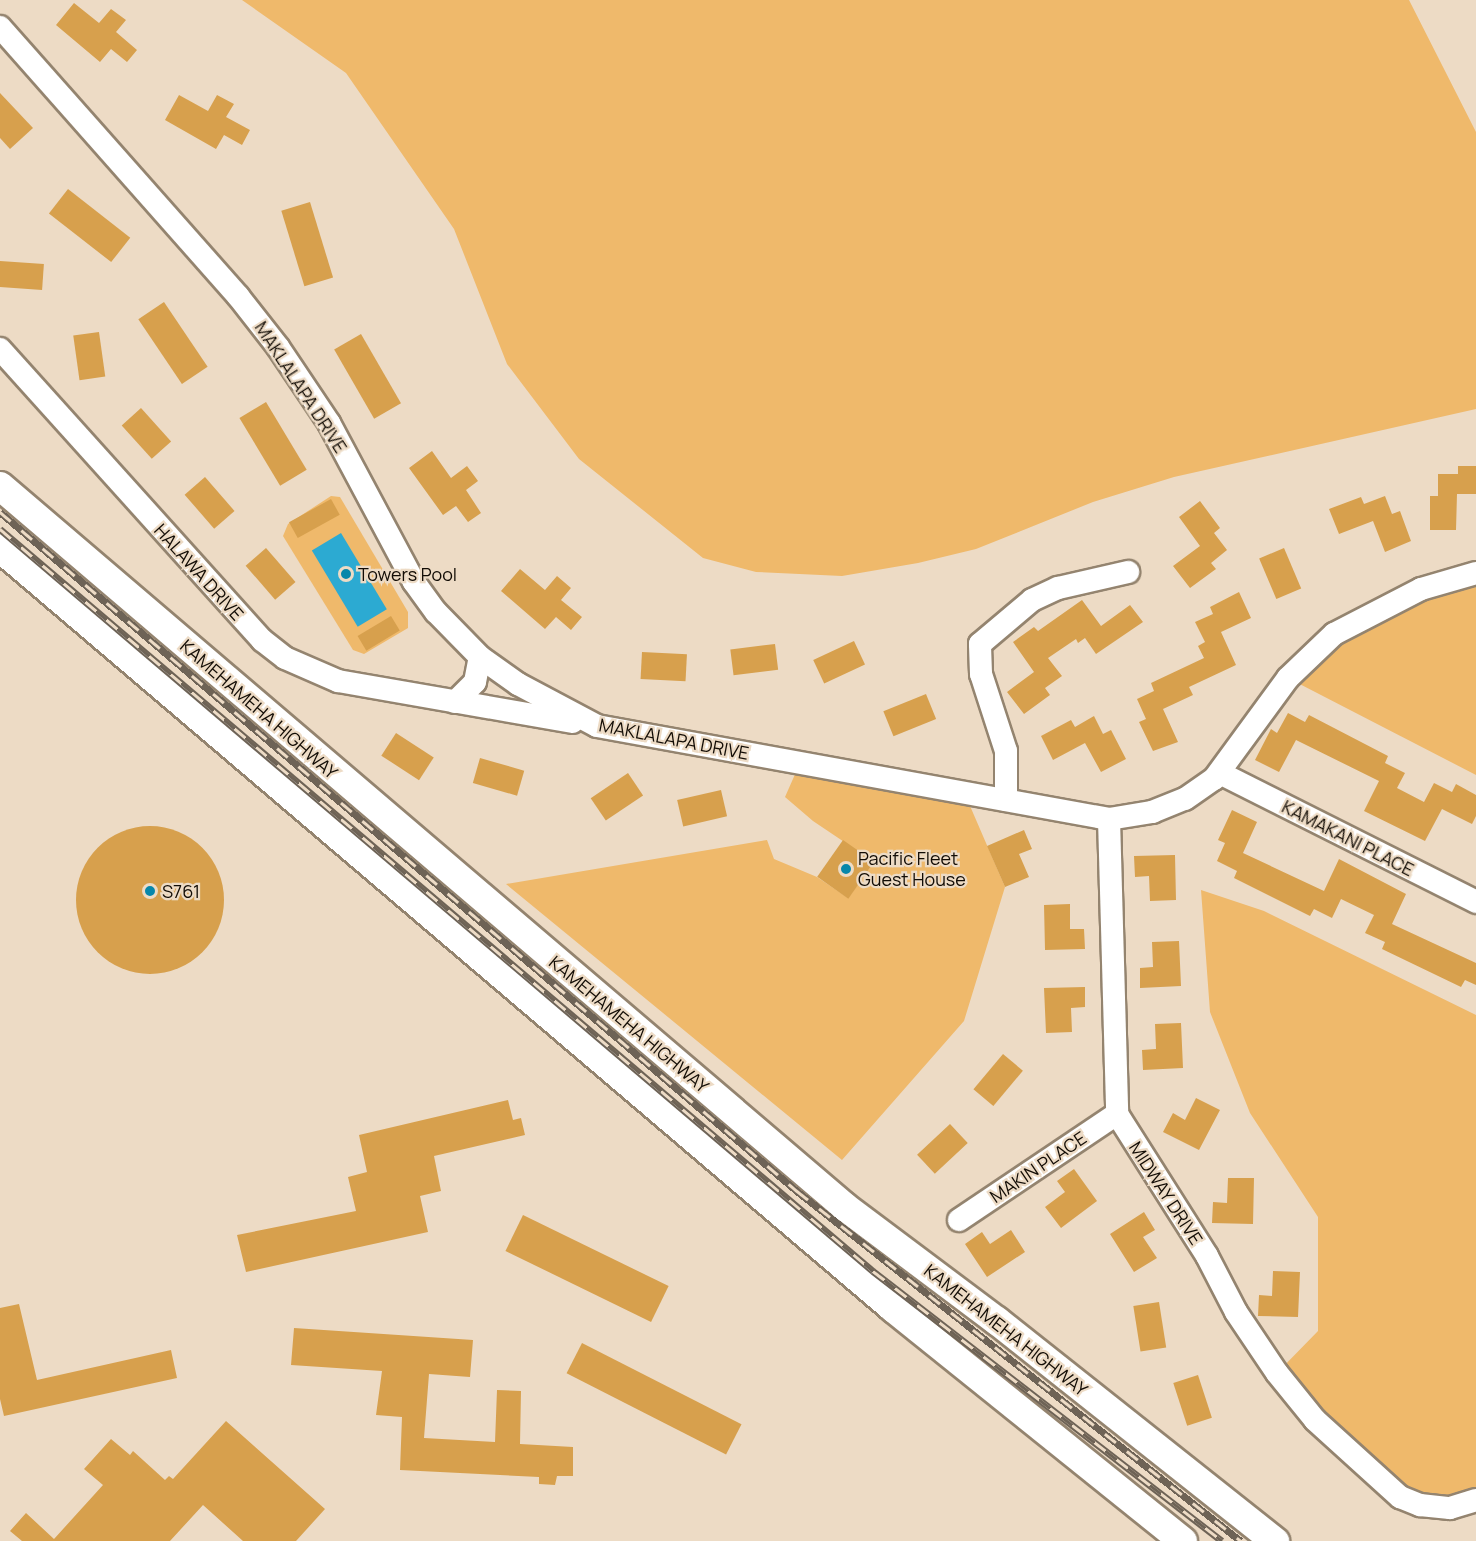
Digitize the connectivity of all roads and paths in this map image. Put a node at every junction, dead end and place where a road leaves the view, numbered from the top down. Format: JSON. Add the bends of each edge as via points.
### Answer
{"nodes":[{"id":1,"x":0,"y":27,"type":"edge"},
{"id":2,"x":0,"y":350,"type":"edge"},
{"id":3,"x":0,"y":486,"type":"edge"},
{"id":4,"x":0,"y":548,"type":"edge"},
{"id":5,"x":1128,"y":572,"type":"dead end"},
{"id":6,"x":1476,"y":573,"type":"edge"},
{"id":7,"x":480,"y":657,"type":"junction"},
{"id":8,"x":455,"y":702,"type":"junction"},
{"id":9,"x":597,"y":726,"type":"junction"},
{"id":10,"x":1220,"y":773,"type":"junction"},
{"id":11,"x":1006,"y":800,"type":"junction"},
{"id":12,"x":1108,"y":819,"type":"junction"},
{"id":13,"x":1476,"y":902,"type":"edge"},
{"id":14,"x":1117,"y":1114,"type":"junction"},
{"id":15,"x":959,"y":1220,"type":"dead end"},
{"id":16,"x":1476,"y":1500,"type":"edge"},
{"id":17,"x":1183,"y":1541,"type":"edge"},
{"id":18,"x":1275,"y":1541,"type":"edge"}],
"edges":[{"from":1,"to":7,"type":"street","name":"MAKLALAPA DRIVE","via":[[279,347],[329,423],[414,582],[436,612]]},
{"from":2,"to":8,"type":"street","name":"HALAWA DRIVE","via":[[262,640],[310,671],[338,681]]},
{"from":3,"to":18,"type":"main road","name":"KAMEHAMEHA HIGHWAY","via":[[845,1207],[997,1321]]},
{"from":4,"to":17,"type":"main road","via":[[866,1286]]},
{"from":5,"to":11,"type":"street","via":[[1058,588],[1032,600],[980,645],[981,674],[1006,751]]},
{"from":6,"to":10,"type":"street","name":"MAKLALAPA DRIVE","via":[[1421,589],[1334,633],[1288,678]]},
{"from":7,"to":8,"type":"street","via":[[476,682]]},
{"from":7,"to":9,"type":"street","name":"MAKLALAPA DRIVE","via":[[518,684]]},
{"from":8,"to":9,"type":"street","name":"HALAWA DRIVE"},
{"from":9,"to":11,"type":"street","name":"MAKLALAPA DRIVE"},
{"from":10,"to":12,"type":"street","name":"MAKLALAPA DRIVE","via":[[1202,789],[1168,807]]},
{"from":10,"to":13,"type":"street","name":"KAMAKANI PLACE"},
{"from":11,"to":12,"type":"street","name":"MAKLALAPA DRIVE"},
{"from":12,"to":14,"type":"street","name":"MIDWAY DRIVE"},
{"from":14,"to":15,"type":"street","name":"MAKIN PLACE"},
{"from":14,"to":16,"type":"street","name":"MIDWAY DRIVE","via":[[1277,1373],[1315,1420],[1400,1497],[1420,1505],[1450,1508]]}]}
